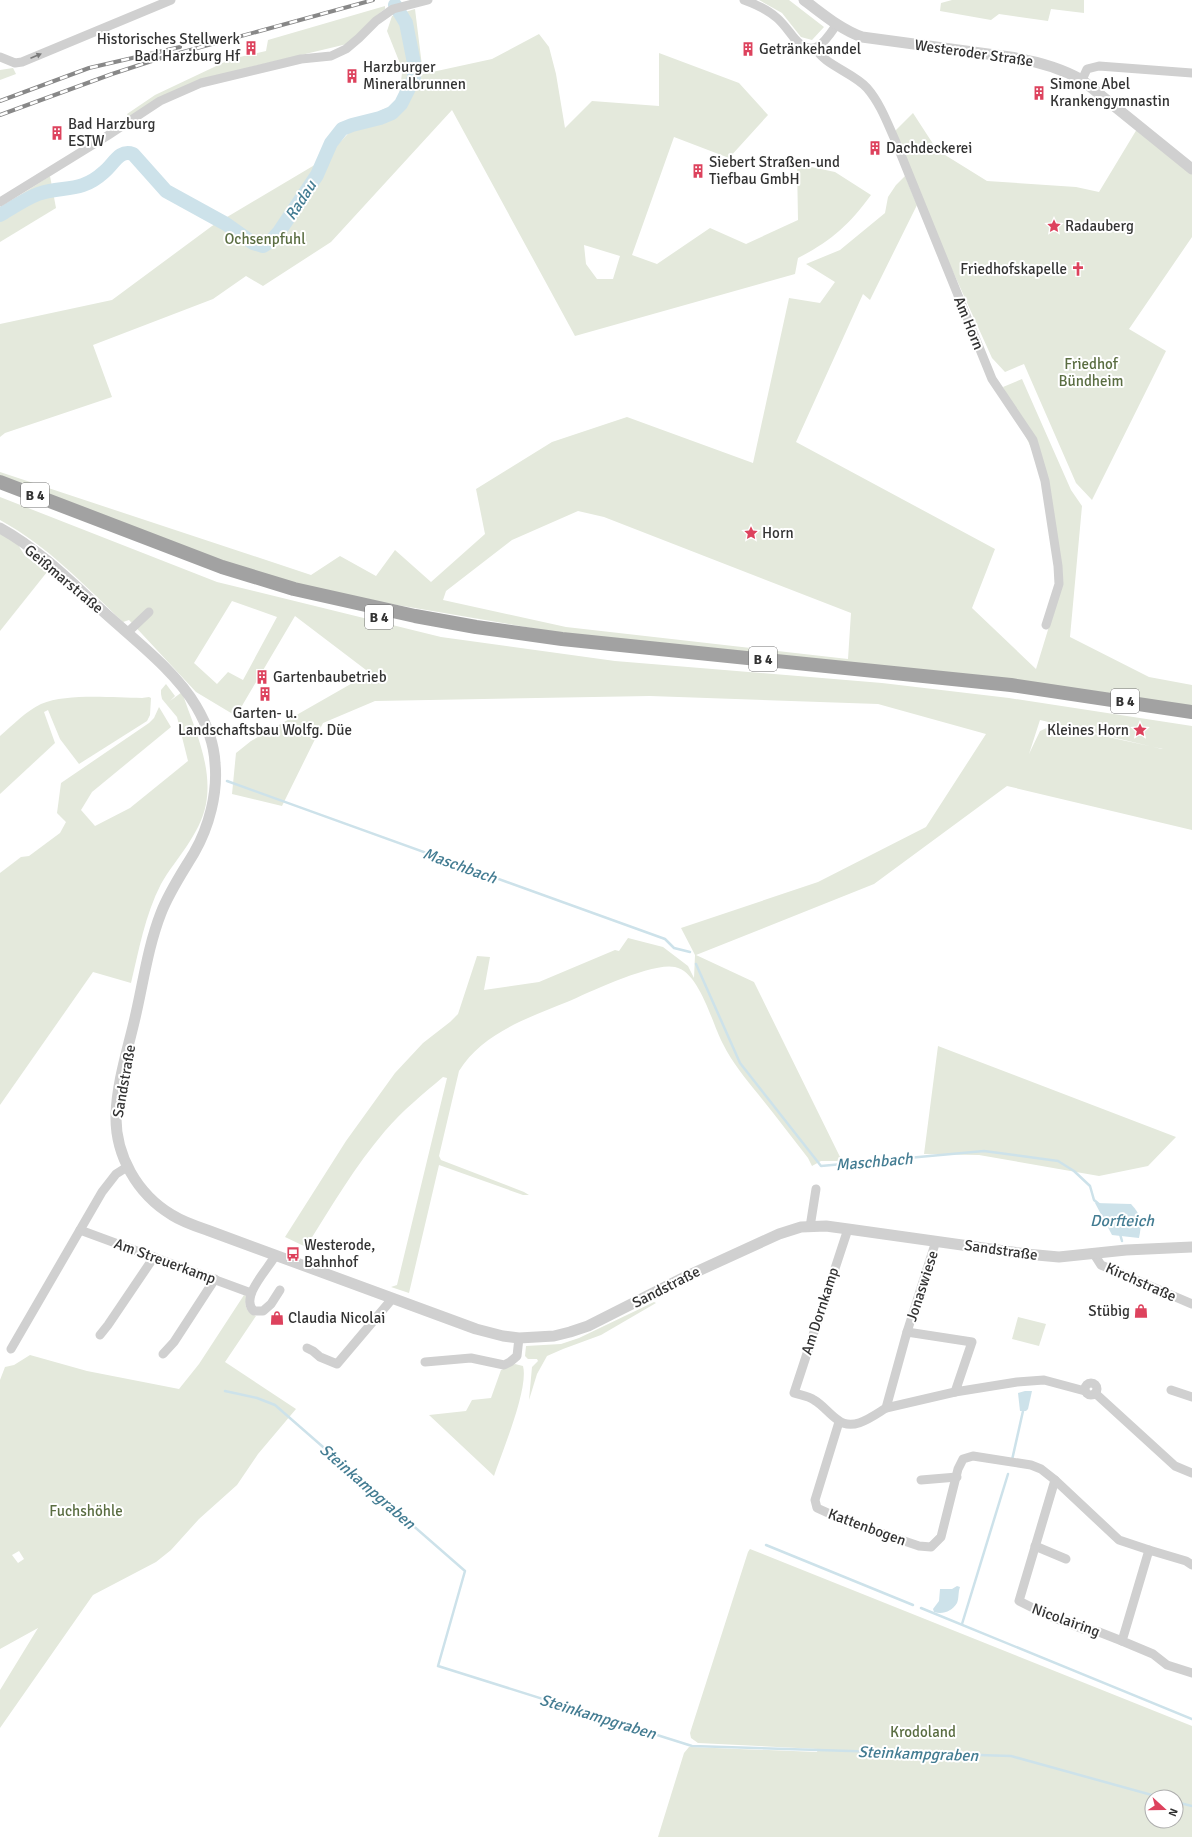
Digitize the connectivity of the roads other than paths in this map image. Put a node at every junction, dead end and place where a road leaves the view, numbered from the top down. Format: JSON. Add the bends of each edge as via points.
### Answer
{"nodes":[{"id":1,"x":171,"y":0,"type":"edge"},
{"id":2,"x":428,"y":0,"type":"edge"},
{"id":3,"x":744,"y":0,"type":"edge"},
{"id":4,"x":804,"y":0,"type":"edge"},
{"id":5,"x":837,"y":24,"type":"junction"},
{"id":6,"x":816,"y":48,"type":"junction"},
{"id":7,"x":0,"y":57,"type":"edge"},
{"id":8,"x":1192,"y":73,"type":"edge"},
{"id":9,"x":1082,"y":80,"type":"junction"},
{"id":10,"x":1192,"y":168,"type":"edge"},
{"id":11,"x":0,"y":202,"type":"edge"},
{"id":12,"x":0,"y":482,"type":"edge"},
{"id":13,"x":0,"y":490,"type":"edge"},
{"id":14,"x":0,"y":528,"type":"edge"},
{"id":15,"x":177,"y":555,"type":"junction"},
{"id":16,"x":149,"y":612,"type":"dead end"},
{"id":17,"x":1046,"y":625,"type":"dead end"},
{"id":18,"x":127,"y":633,"type":"junction"},
{"id":19,"x":1058,"y":695,"type":"junction"},
{"id":20,"x":1192,"y":712,"type":"edge"},
{"id":21,"x":1192,"y":720,"type":"edge"},
{"id":22,"x":160,"y":915,"type":"joint"},
{"id":23,"x":127,"y":1167,"type":"junction"},
{"id":24,"x":816,"y":1189,"type":"dead end"},
{"id":25,"x":810,"y":1226,"type":"junction"},
{"id":26,"x":848,"y":1229,"type":"junction"},
{"id":27,"x":80,"y":1230,"type":"junction"},
{"id":28,"x":936,"y":1241,"type":"junction"},
{"id":29,"x":1192,"y":1246,"type":"edge"},
{"id":30,"x":1094,"y":1254,"type":"junction"},
{"id":31,"x":275,"y":1256,"type":"junction"},
{"id":32,"x":154,"y":1257,"type":"junction"},
{"id":33,"x":215,"y":1279,"type":"junction"},
{"id":34,"x":280,"y":1290,"type":"dead end"},
{"id":35,"x":251,"y":1293,"type":"junction"},
{"id":36,"x":392,"y":1298,"type":"junction"},
{"id":37,"x":1192,"y":1304,"type":"edge"},
{"id":38,"x":907,"y":1332,"type":"junction"},
{"id":39,"x":100,"y":1335,"type":"dead end"},
{"id":40,"x":519,"y":1338,"type":"junction"},
{"id":41,"x":306,"y":1348,"type":"dead end"},
{"id":42,"x":11,"y":1349,"type":"dead end"},
{"id":43,"x":163,"y":1354,"type":"dead end"},
{"id":44,"x":425,"y":1362,"type":"dead end"},
{"id":45,"x":1170,"y":1390,"type":"dead end"},
{"id":46,"x":956,"y":1392,"type":"junction"},
{"id":47,"x":1192,"y":1397,"type":"edge"},
{"id":48,"x":886,"y":1408,"type":"junction"},
{"id":49,"x":839,"y":1422,"type":"junction"},
{"id":50,"x":1192,"y":1473,"type":"edge"},
{"id":51,"x":957,"y":1477,"type":"junction"},
{"id":52,"x":921,"y":1480,"type":"dead end"},
{"id":53,"x":1054,"y":1480,"type":"junction"},
{"id":54,"x":1035,"y":1546,"type":"junction"},
{"id":55,"x":1149,"y":1550,"type":"junction"},
{"id":56,"x":1066,"y":1559,"type":"dead end"},
{"id":57,"x":1192,"y":1564,"type":"edge"},
{"id":58,"x":1122,"y":1640,"type":"junction"},
{"id":59,"x":1192,"y":1673,"type":"edge"}],
"edges":[{"from":7,"to":1,"type":"street","one_way":true,"via":[[15,63],[22,62]]},
{"from":2,"to":11,"type":"street","via":[[393,9],[376,20],[351,45],[331,56],[301,59],[201,83],[160,101]]},
{"from":3,"to":6,"type":"street","via":[[776,17],[800,44]]},
{"from":4,"to":5,"type":"street","name":"Westeroder Straße"},
{"from":5,"to":6,"type":"street","via":[[825,41]]},
{"from":5,"to":9,"type":"street","name":"Westeroder Straße","via":[[848,32],[876,40],[1034,61],[1063,70]]},
{"from":6,"to":17,"type":"street","name":"Am Horn","via":[[824,59],[842,68],[866,87],[879,106],[992,379],[1033,440],[1045,482],[1058,566],[1058,584]]},
{"from":8,"to":9,"type":"street","via":[[1092,66],[1087,69]]},
{"from":9,"to":10,"type":"street","name":"Westeroder Straße"},
{"from":12,"to":15,"type":"highway","number":"B 4"},
{"from":13,"to":15,"type":"highway","number":"B 4"},
{"from":14,"to":18,"type":"street","name":"Geißmarstraße","via":[[39,555]]},
{"from":15,"to":19,"type":"highway","number":"B 4","via":[[332,607],[494,637],[599,650],[879,678],[1011,688]]},
{"from":16,"to":18,"type":"street"},
{"from":18,"to":22,"type":"street","name":"Geißmarstraße","via":[[171,675],[196,706],[209,734],[216,764],[215,790],[205,830]]},
{"from":19,"to":20,"type":"highway","number":"B 4"},
{"from":19,"to":21,"type":"highway","number":"B 4"},
{"from":22,"to":23,"type":"street","name":"Sandstraße","via":[[117,1101],[117,1133]]},
{"from":23,"to":27,"type":"street","via":[[108,1182]]},
{"from":23,"to":31,"type":"street","name":"Sandstraße","via":[[145,1193],[170,1214],[192,1225]]},
{"from":24,"to":25,"type":"street"},
{"from":25,"to":26,"type":"street","name":"Sandstraße"},
{"from":25,"to":40,"type":"street","name":"Sandstraße","via":[[779,1234],[744,1249],[588,1326],[554,1336]]},
{"from":26,"to":28,"type":"street","name":"Sandstraße"},
{"from":26,"to":49,"type":"street","name":"Am Dornkamp","via":[[794,1393],[813,1398]]},
{"from":27,"to":32,"type":"street","name":"Am Streuerkamp"},
{"from":27,"to":42,"type":"street"},
{"from":28,"to":30,"type":"street","name":"Sandstraße","via":[[1058,1257]]},
{"from":28,"to":38,"type":"street","name":"Jonaswiese"},
{"from":29,"to":30,"type":"street","name":"Sandstraße"},
{"from":30,"to":37,"type":"street","name":"Kirchstraße","via":[[1101,1265]]},
{"from":31,"to":35,"type":"street"},
{"from":31,"to":36,"type":"street","name":"Sandstraße"},
{"from":32,"to":33,"type":"street","name":"Am Streuerkamp"},
{"from":32,"to":39,"type":"street"},
{"from":33,"to":35,"type":"street","name":"Am Streuerkamp"},
{"from":33,"to":43,"type":"street","via":[[174,1342]]},
{"from":34,"to":35,"type":"street","via":[[267,1308],[258,1312],[254,1311],[248,1301]]},
{"from":36,"to":40,"type":"street","name":"Sandstraße","via":[[476,1329]]},
{"from":36,"to":41,"type":"street","via":[[337,1364]]},
{"from":38,"to":46,"type":"street","name":"Jonaswiese","via":[[972,1342]]},
{"from":38,"to":48,"type":"street","name":"Jonaswiese"},
{"from":40,"to":44,"type":"street","via":[[516,1356],[504,1365],[471,1358]]},
{"from":45,"to":47,"type":"street"},
{"from":46,"to":48,"type":"street"},
{"from":46,"to":50,"type":"street","via":[[1044,1380],[1085,1391],[1090,1395],[1095,1393],[1175,1466]]},
{"from":48,"to":49,"type":"street","via":[[853,1425]]},
{"from":49,"to":51,"type":"street","name":"Kattenbogen","via":[[815,1500],[817,1508],[848,1522],[919,1546],[931,1547],[941,1537]]},
{"from":51,"to":52,"type":"street"},
{"from":51,"to":53,"type":"street","name":"Kattenbogen","via":[[963,1459],[973,1456],[1041,1469]]},
{"from":53,"to":54,"type":"street","name":"Nicolairing"},
{"from":53,"to":55,"type":"street","via":[[1119,1540]]},
{"from":54,"to":56,"type":"street"},
{"from":54,"to":58,"type":"street","name":"Nicolairing","via":[[1019,1598],[1021,1603],[1083,1629]]},
{"from":55,"to":57,"type":"street"},
{"from":55,"to":58,"type":"street"},
{"from":58,"to":59,"type":"street","name":"Nicolairing","via":[[1153,1654],[1167,1665]]}]}
